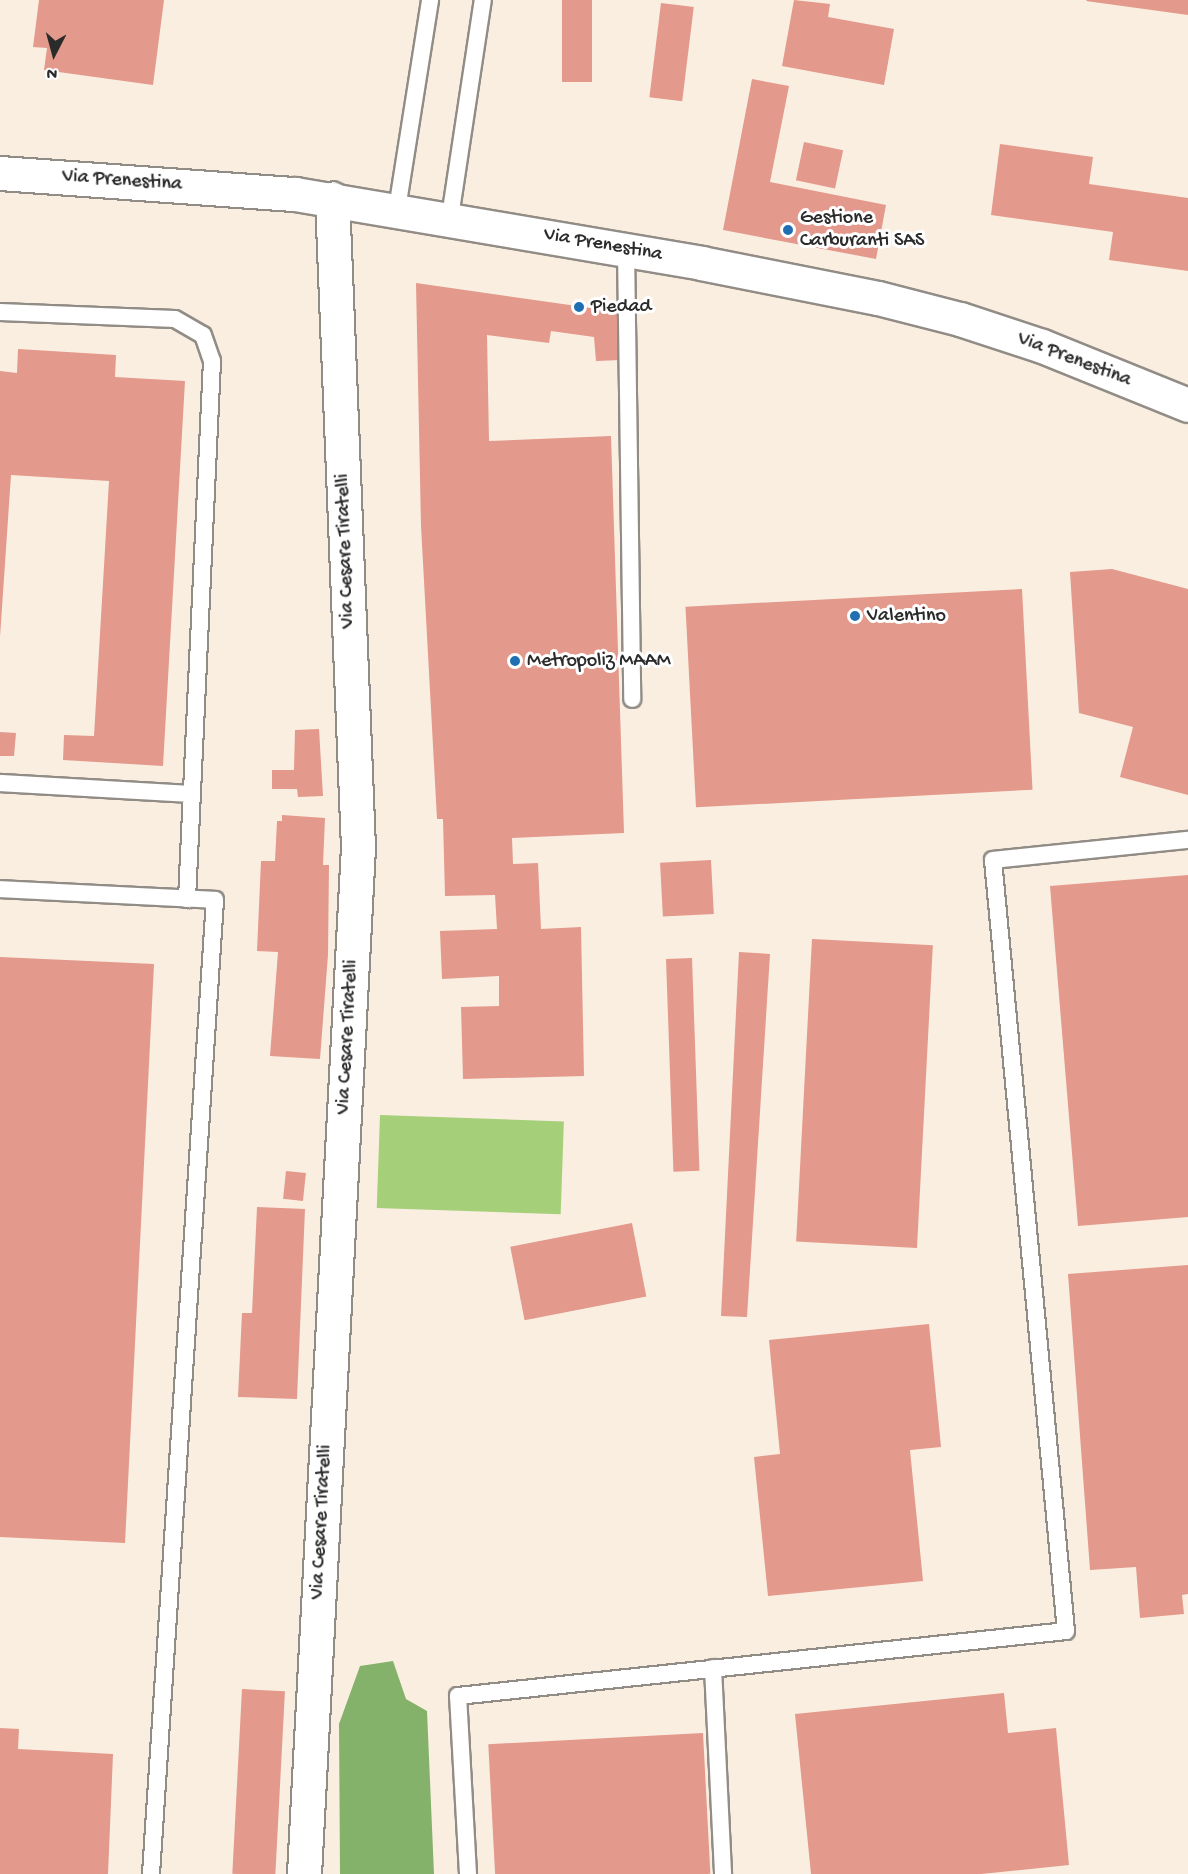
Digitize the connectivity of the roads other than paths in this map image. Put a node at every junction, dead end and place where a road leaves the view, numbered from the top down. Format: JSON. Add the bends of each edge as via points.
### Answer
{"nodes":[{"id":1,"x":430,"y":0,"type":"edge"},
{"id":2,"x":483,"y":0,"type":"edge"},
{"id":3,"x":0,"y":173,"type":"edge"},
{"id":4,"x":332,"y":199,"type":"junction"},
{"id":5,"x":398,"y":209,"type":"junction"},
{"id":6,"x":450,"y":217,"type":"junction"},
{"id":7,"x":626,"y":249,"type":"junction"},
{"id":8,"x":0,"y":312,"type":"edge"},
{"id":9,"x":1188,"y":405,"type":"edge"},
{"id":10,"x":632,"y":699,"type":"dead end"},
{"id":11,"x":0,"y":783,"type":"edge"},
{"id":12,"x":192,"y":794,"type":"junction"},
{"id":13,"x":1188,"y":840,"type":"edge"},
{"id":14,"x":0,"y":889,"type":"edge"},
{"id":15,"x":187,"y":898,"type":"junction"},
{"id":16,"x":713,"y":1668,"type":"junction"},
{"id":17,"x":151,"y":1874,"type":"edge"},
{"id":18,"x":304,"y":1874,"type":"edge"},
{"id":19,"x":468,"y":1874,"type":"edge"},
{"id":20,"x":723,"y":1874,"type":"edge"}],
"edges":[{"from":1,"to":5,"type":"lane"},
{"from":2,"to":6,"type":"lane"},
{"from":3,"to":4,"type":"street","name":"Via Prenestina"},
{"from":4,"to":5,"type":"street","name":"Via Prenestina"},
{"from":4,"to":18,"type":"street","name":"Via Cesare Tiratelli","via":[[358,848]]},
{"from":5,"to":6,"type":"street","name":"Via Prenestina"},
{"from":6,"to":7,"type":"street","name":"Via Prenestina"},
{"from":7,"to":9,"type":"street","name":"Via Prenestina","via":[[878,298],[950,316],[1042,346]]},
{"from":7,"to":10,"type":"lane"},
{"from":8,"to":12,"type":"lane","via":[[175,319],[203,335],[212,361]]},
{"from":11,"to":12,"type":"lane"},
{"from":12,"to":15,"type":"lane"},
{"from":13,"to":16,"type":"lane","via":[[993,860],[1066,1631]]},
{"from":14,"to":15,"type":"lane"},
{"from":15,"to":17,"type":"lane","via":[[215,900]]},
{"from":16,"to":19,"type":"lane","via":[[458,1695]]},
{"from":16,"to":20,"type":"lane"}]}
